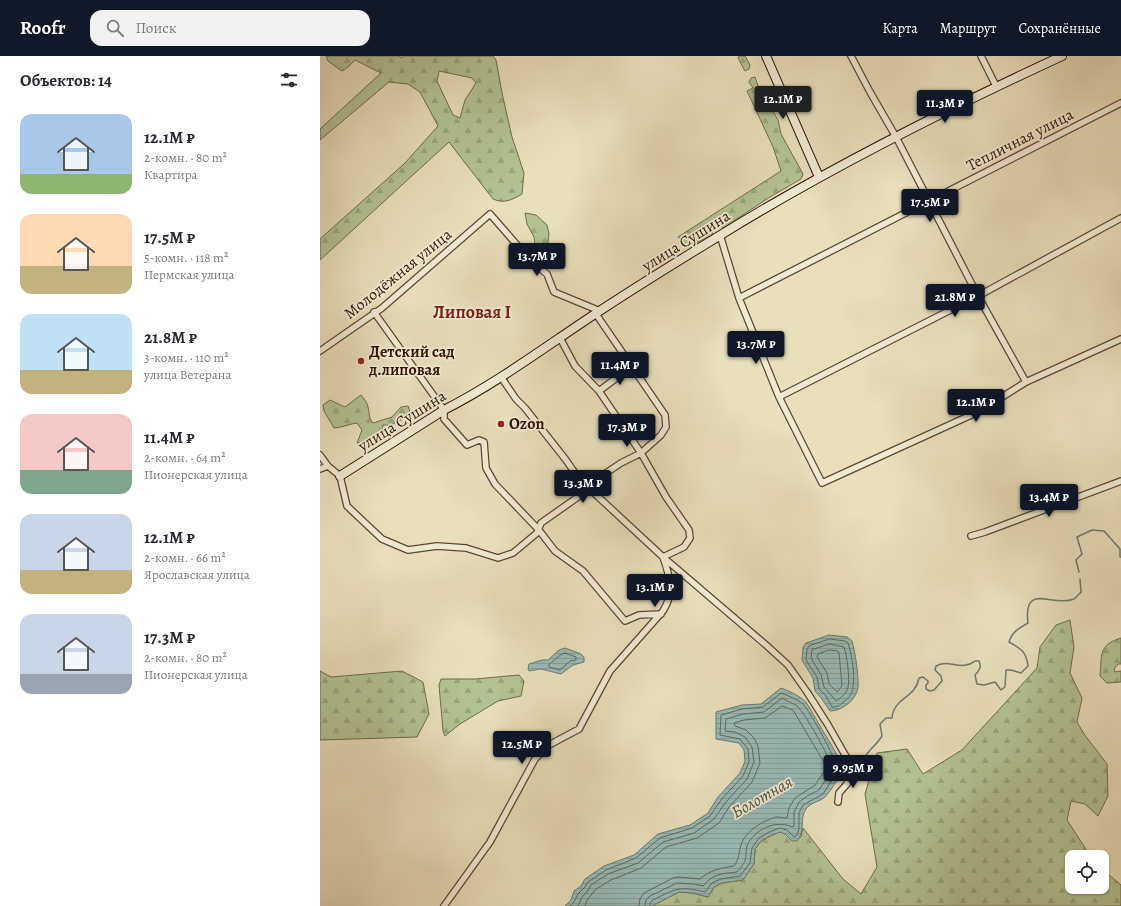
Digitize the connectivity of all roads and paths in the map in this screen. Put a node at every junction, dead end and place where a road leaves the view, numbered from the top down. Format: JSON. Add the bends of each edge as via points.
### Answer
{"nodes":[{"id":1,"x":766,"y":56,"type":"edge"},
{"id":2,"x":851,"y":56,"type":"edge"},
{"id":3,"x":981,"y":56,"type":"edge"},
{"id":4,"x":1062,"y":56,"type":"edge"},
{"id":5,"x":996,"y":86,"type":"junction"},
{"id":6,"x":1121,"y":103,"type":"edge"},
{"id":7,"x":896,"y":138,"type":"junction"},
{"id":8,"x":819,"y":177,"type":"junction"},
{"id":9,"x":928,"y":202,"type":"junction"},
{"id":10,"x":1121,"y":218,"type":"edge"},
{"id":11,"x":720,"y":235,"type":"junction"},
{"id":12,"x":978,"y":296,"type":"junction"},
{"id":13,"x":738,"y":298,"type":"junction"},
{"id":14,"x":374,"y":312,"type":"junction"},
{"id":15,"x":598,"y":312,"type":"junction"},
{"id":16,"x":560,"y":338,"type":"junction"},
{"id":17,"x":1121,"y":339,"type":"edge"},
{"id":18,"x":320,"y":351,"type":"edge"},
{"id":19,"x":631,"y":367,"type":"junction"},
{"id":20,"x":501,"y":377,"type":"junction"},
{"id":21,"x":1026,"y":382,"type":"junction"},
{"id":22,"x":599,"y":390,"type":"junction"},
{"id":23,"x":779,"y":397,"type":"junction"},
{"id":24,"x":444,"y":410,"type":"junction"},
{"id":25,"x":641,"y":453,"type":"junction"},
{"id":26,"x":320,"y":455,"type":"edge"},
{"id":27,"x":328,"y":466,"type":"junction"},
{"id":28,"x":320,"y":469,"type":"edge"},
{"id":29,"x":340,"y":476,"type":"junction"},
{"id":30,"x":1121,"y":481,"type":"edge"},
{"id":31,"x":588,"y":485,"type":"junction"},
{"id":32,"x":538,"y":529,"type":"junction"},
{"id":33,"x":971,"y":536,"type":"dead end"},
{"id":34,"x":662,"y":557,"type":"junction"},
{"id":35,"x":661,"y":614,"type":"junction"},
{"id":36,"x":838,"y":802,"type":"dead end"},
{"id":37,"x":444,"y":906,"type":"edge"}],
"edges":[{"from":1,"to":8,"type":"street"},
{"from":2,"to":7,"type":"street"},
{"from":3,"to":5,"type":"street"},
{"from":4,"to":5,"type":"street","name":"улица Сушина"},
{"from":5,"to":7,"type":"street","name":"улица Сушина"},
{"from":6,"to":9,"type":"street","name":"Тепличная улица"},
{"from":7,"to":8,"type":"street","name":"улица Сушина"},
{"from":7,"to":9,"type":"street"},
{"from":8,"to":11,"type":"street","name":"улица Сушина"},
{"from":9,"to":12,"type":"street"},
{"from":9,"to":13,"type":"street","name":"Тепличная улица"},
{"from":10,"to":12,"type":"street"},
{"from":11,"to":13,"type":"street"},
{"from":11,"to":15,"type":"street","name":"улица Сушина"},
{"from":12,"to":21,"type":"street"},
{"from":12,"to":23,"type":"street"},
{"from":13,"to":23,"type":"street"},
{"from":14,"to":15,"type":"street","name":"Молодёжная улица","via":[[382,308],[490,214],[532,262],[547,274],[554,292]]},
{"from":14,"to":18,"type":"street","name":"Молодёжная улица"},
{"from":14,"to":24,"type":"street"},
{"from":15,"to":16,"type":"street","name":"улица Сушина"},
{"from":15,"to":19,"type":"street"},
{"from":16,"to":20,"type":"street","name":"улица Сушина"},
{"from":16,"to":22,"type":"street","via":[[575,366]]},
{"from":17,"to":21,"type":"street"},
{"from":19,"to":22,"type":"street"},
{"from":19,"to":25,"type":"street","via":[[665,415],[666,428]]},
{"from":20,"to":24,"type":"street","name":"улица Сушина"},
{"from":20,"to":31,"type":"street","via":[[579,479]]},
{"from":21,"to":23,"type":"street","via":[[980,411],[822,483]]},
{"from":22,"to":25,"type":"street"},
{"from":24,"to":29,"type":"street","name":"улица Сушина"},
{"from":24,"to":32,"type":"street","via":[[444,419],[467,445],[479,440],[484,442],[486,468],[495,484]]},
{"from":25,"to":31,"type":"street","via":[[620,463]]},
{"from":25,"to":34,"type":"street","via":[[666,497],[689,530],[690,538],[684,547]]},
{"from":26,"to":27,"type":"street"},
{"from":27,"to":28,"type":"street"},
{"from":27,"to":29,"type":"street"},
{"from":29,"to":32,"type":"street","via":[[347,506],[382,539],[408,550],[437,546],[466,548],[498,558],[512,553],[537,533]]},
{"from":30,"to":33,"type":"street"},
{"from":31,"to":32,"type":"street","via":[[585,492],[541,523]]},
{"from":31,"to":34,"type":"street"},
{"from":32,"to":35,"type":"street","via":[[555,551],[583,571],[625,621],[639,615]]},
{"from":34,"to":35,"type":"street","via":[[670,587],[669,601]]},
{"from":34,"to":36,"type":"street","via":[[788,666],[820,712],[848,760],[850,772],[847,784],[839,793]]},
{"from":35,"to":37,"type":"street","via":[[610,671],[580,729],[549,745],[535,759],[490,842]]}]}
